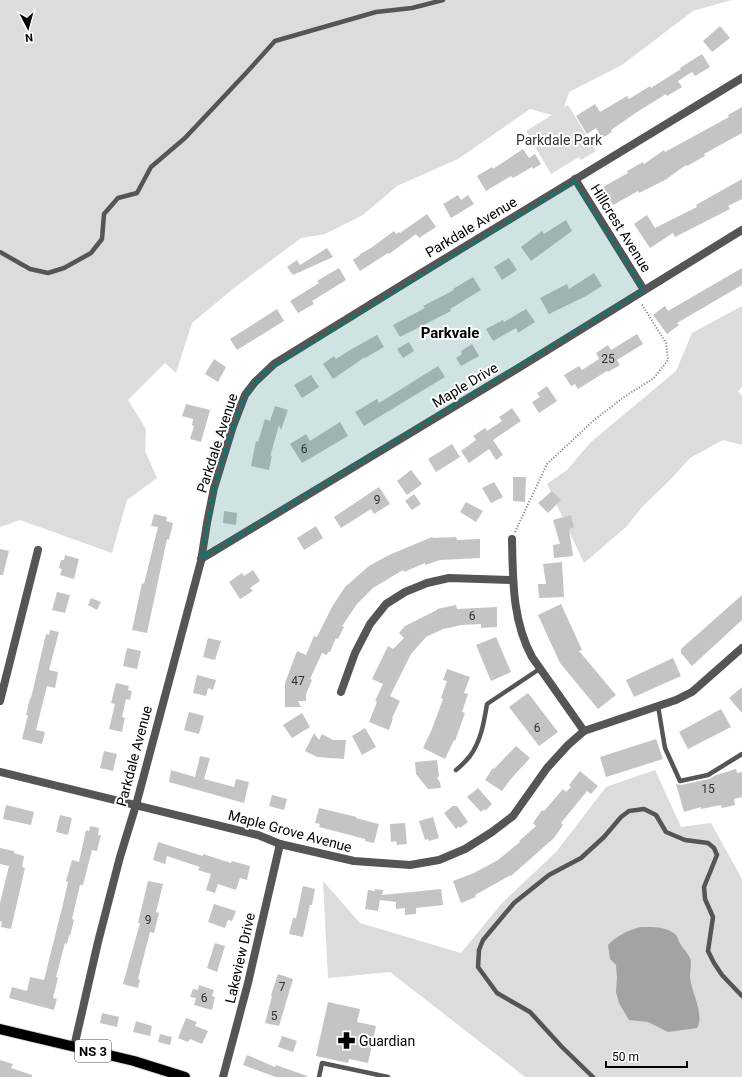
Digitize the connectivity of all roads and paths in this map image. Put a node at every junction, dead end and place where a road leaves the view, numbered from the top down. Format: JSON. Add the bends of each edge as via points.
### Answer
{"nodes":[{"id":1,"x":443,"y":0,"type":"edge"},
{"id":2,"x":742,"y":78,"type":"edge"},
{"id":3,"x":575,"y":179,"type":"junction"},
{"id":4,"x":742,"y":230,"type":"edge"},
{"id":5,"x":0,"y":252,"type":"edge"},
{"id":6,"x":644,"y":290,"type":"junction"},
{"id":7,"x":636,"y":295,"type":"junction"},
{"id":8,"x":512,"y":539,"type":"joint"},
{"id":9,"x":38,"y":550,"type":"dead end"},
{"id":10,"x":200,"y":559,"type":"junction"},
{"id":11,"x":514,"y":580,"type":"junction"},
{"id":12,"x":742,"y":648,"type":"edge"},
{"id":13,"x":542,"y":671,"type":"junction"},
{"id":14,"x":341,"y":692,"type":"dead end"},
{"id":15,"x":0,"y":701,"type":"edge"},
{"id":16,"x":658,"y":706,"type":"junction"},
{"id":17,"x":584,"y":730,"type":"junction"},
{"id":18,"x":742,"y":754,"type":"edge"},
{"id":19,"x":456,"y":770,"type":"dead end"},
{"id":20,"x":0,"y":772,"type":"edge"},
{"id":21,"x":136,"y":805,"type":"junction"},
{"id":22,"x":280,"y":844,"type":"junction"},
{"id":23,"x":742,"y":996,"type":"edge"},
{"id":24,"x":0,"y":1029,"type":"edge"},
{"id":25,"x":74,"y":1047,"type":"junction"},
{"id":26,"x":185,"y":1077,"type":"edge"},
{"id":27,"x":223,"y":1077,"type":"edge"},
{"id":28,"x":319,"y":1077,"type":"edge"},
{"id":29,"x":388,"y":1077,"type":"edge"},
{"id":30,"x":593,"y":1077,"type":"edge"}],
"edges":[{"from":1,"to":5,"type":"lane","via":[[412,8],[376,12],[275,41],[185,138],[151,167],[137,193],[118,198],[104,214],[102,239],[91,253],[64,268],[48,273],[30,269]]},
{"from":2,"to":3,"type":"street","name":"Parkdale Avenue"},
{"from":3,"to":6,"type":"street","name":"Hillcrest Avenue"},
{"from":3,"to":10,"type":"street","name":"Parkdale Avenue","via":[[264,372],[245,395],[234,426],[214,488]]},
{"from":4,"to":6,"type":"street","name":"Maple Drive"},
{"from":6,"to":7,"type":"street","name":"Maple Drive"},
{"from":7,"to":8,"type":"path","via":[[666,343],[668,360],[654,378],[624,397],[547,464]]},
{"from":7,"to":10,"type":"street","name":"Maple Drive"},
{"from":8,"to":11,"type":"street"},
{"from":9,"to":15,"type":"street"},
{"from":10,"to":21,"type":"street","name":"Parkdale Avenue"},
{"from":11,"to":13,"type":"street","via":[[519,625],[526,645]]},
{"from":11,"to":14,"type":"street","via":[[449,578],[405,592],[386,604],[370,624],[355,653]]},
{"from":12,"to":16,"type":"street","name":"Maple Grove Avenue","via":[[692,692]]},
{"from":13,"to":17,"type":"street"},
{"from":13,"to":19,"type":"lane","via":[[538,670],[487,704],[479,740],[470,756]]},
{"from":16,"to":17,"type":"street","name":"Maple Grove Avenue"},
{"from":16,"to":18,"type":"lane","via":[[665,748],[680,781],[708,775]]},
{"from":17,"to":22,"type":"street","name":"Maple Grove Avenue","via":[[546,768],[513,816],[465,849],[439,860],[410,865],[354,861]]},
{"from":20,"to":21,"type":"street","name":"Maple Grove Avenue"},
{"from":21,"to":22,"type":"street","name":"Maple Grove Avenue"},
{"from":21,"to":25,"type":"street","name":"Parkdale Avenue","via":[[98,942]]},
{"from":22,"to":27,"type":"street","name":"Lakeview Drive"},
{"from":23,"to":30,"type":"lane","via":[[722,975],[708,951],[713,918],[705,899],[704,887],[717,855],[714,848],[708,843],[685,840],[666,832],[656,815],[644,809],[629,811],[581,858],[549,875],[514,903],[483,940],[479,950],[478,967],[497,992],[530,1012]]},
{"from":24,"to":25,"type":"main road","number":"NS 3"},
{"from":25,"to":26,"type":"main road","number":"NS 3","via":[[134,1061]]},
{"from":28,"to":29,"type":"lane","via":[[322,1063]]}]}
